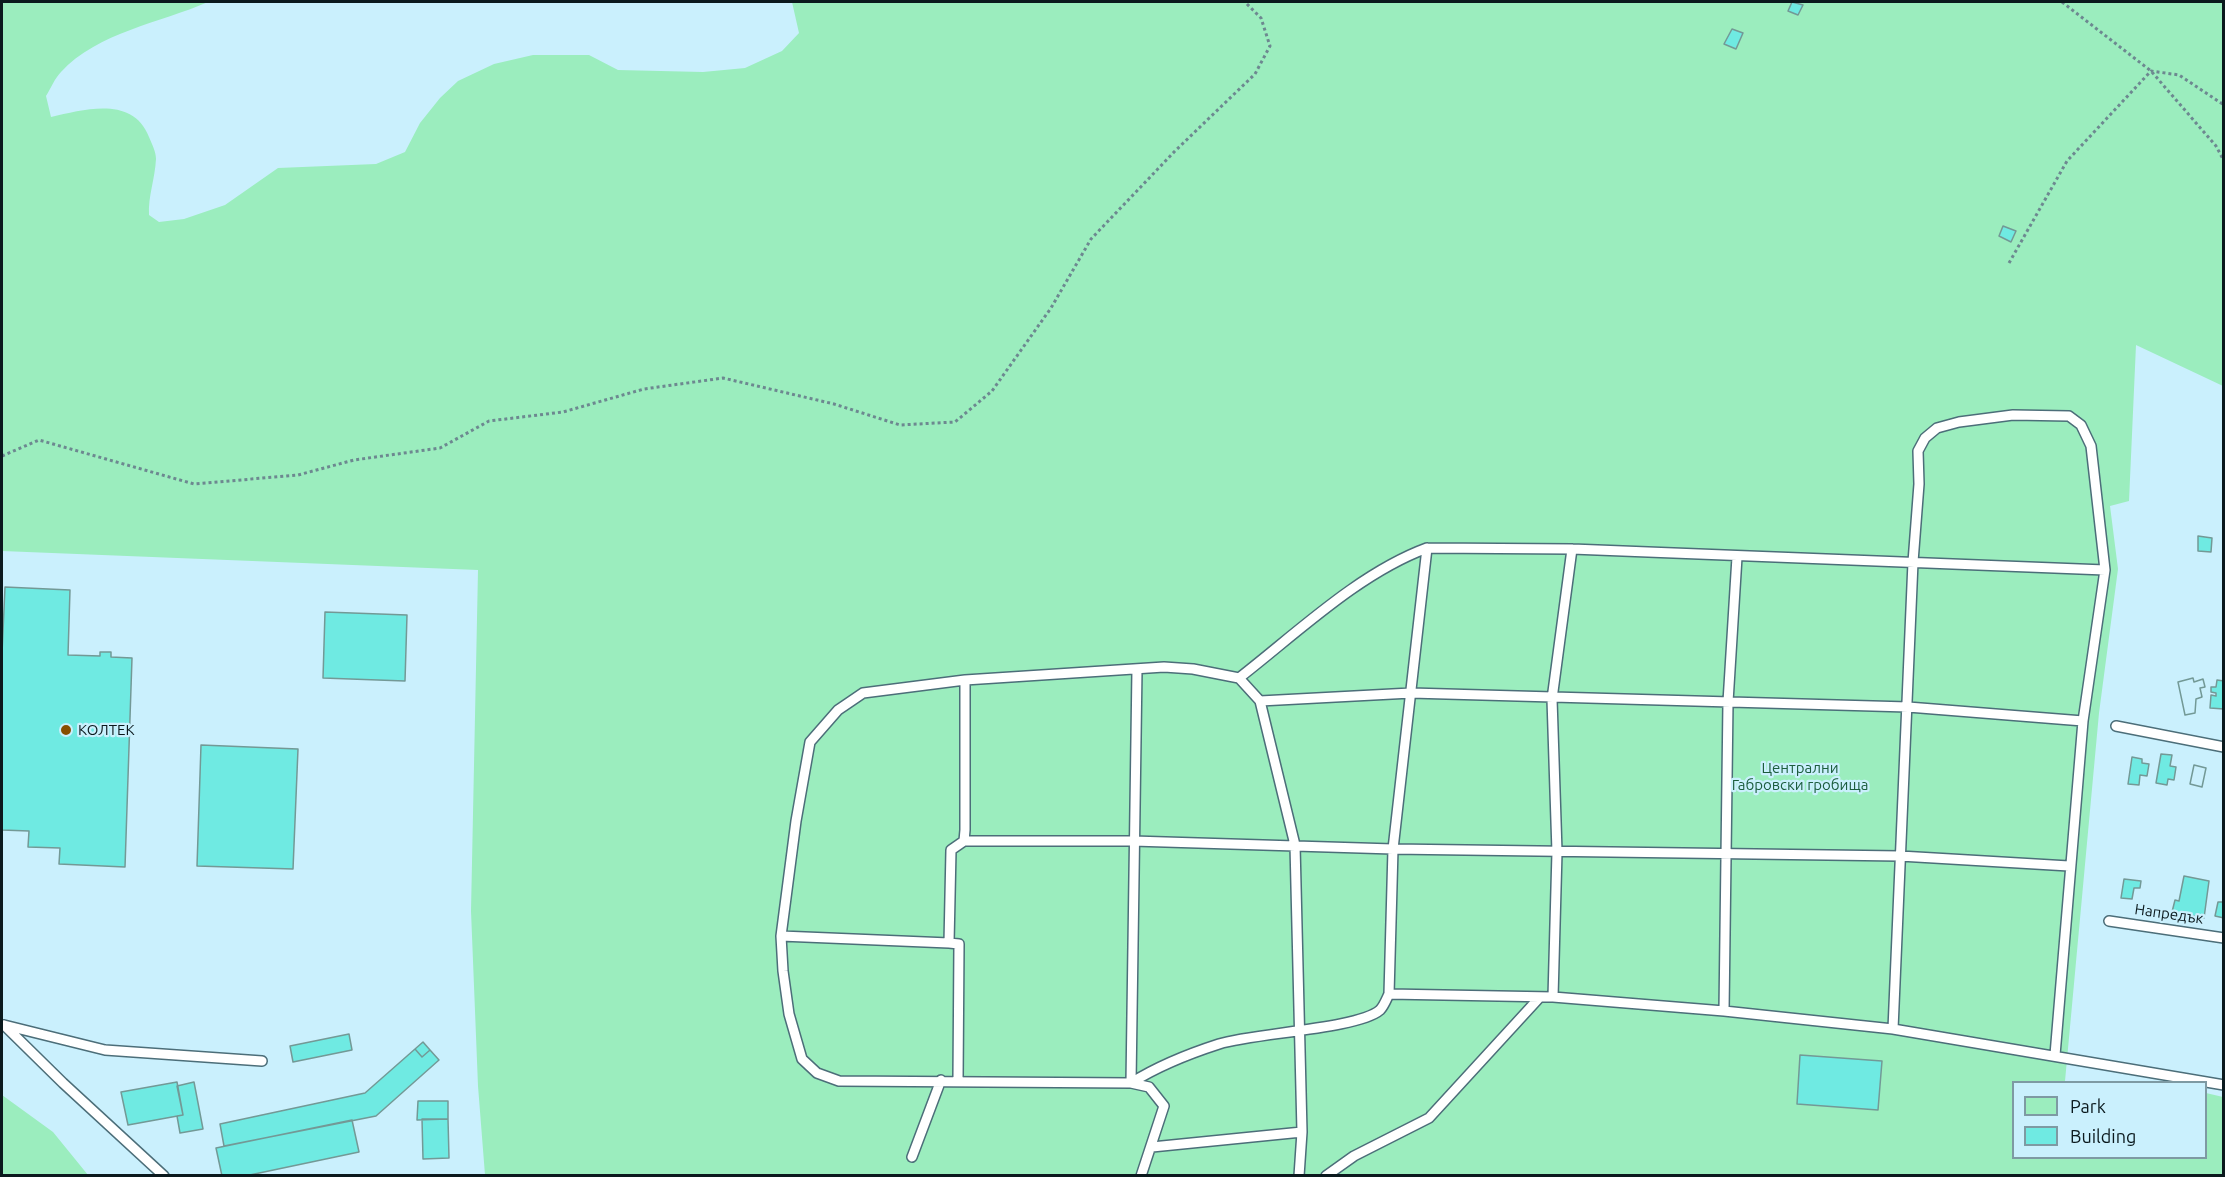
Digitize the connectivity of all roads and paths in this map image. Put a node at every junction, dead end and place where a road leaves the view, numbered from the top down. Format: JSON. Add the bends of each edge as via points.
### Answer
{"nodes":[{"id":1,"x":1245,"y":2,"type":"edge"},
{"id":2,"x":2062,"y":2,"type":"edge"},
{"id":3,"x":2151,"y":71,"type":"junction"},
{"id":4,"x":2223,"y":105,"type":"edge"},
{"id":5,"x":2223,"y":161,"type":"edge"},
{"id":6,"x":2009,"y":263,"type":"dead end"},
{"id":7,"x":2,"y":456,"type":"edge"},
{"id":8,"x":1428,"y":548,"type":"junction"},
{"id":9,"x":1572,"y":549,"type":"junction"},
{"id":10,"x":1737,"y":557,"type":"junction"},
{"id":11,"x":1913,"y":562,"type":"junction"},
{"id":12,"x":2105,"y":570,"type":"junction"},
{"id":13,"x":1137,"y":669,"type":"junction"},
{"id":14,"x":1239,"y":678,"type":"junction"},
{"id":15,"x":965,"y":680,"type":"junction"},
{"id":16,"x":1411,"y":693,"type":"junction"},
{"id":17,"x":1552,"y":699,"type":"junction"},
{"id":18,"x":1260,"y":701,"type":"junction"},
{"id":19,"x":1728,"y":702,"type":"junction"},
{"id":20,"x":1908,"y":706,"type":"junction"},
{"id":21,"x":2083,"y":722,"type":"junction"},
{"id":22,"x":2116,"y":726,"type":"dead end"},
{"id":23,"x":2223,"y":747,"type":"edge"},
{"id":24,"x":964,"y":841,"type":"junction"},
{"id":25,"x":1133,"y":841,"type":"junction"},
{"id":26,"x":1295,"y":845,"type":"junction"},
{"id":27,"x":1393,"y":849,"type":"junction"},
{"id":28,"x":1557,"y":852,"type":"junction"},
{"id":29,"x":1728,"y":854,"type":"junction"},
{"id":30,"x":1900,"y":856,"type":"junction"},
{"id":31,"x":2069,"y":866,"type":"junction"},
{"id":32,"x":2109,"y":921,"type":"dead end"},
{"id":33,"x":781,"y":936,"type":"junction"},
{"id":34,"x":2223,"y":938,"type":"edge"},
{"id":35,"x":949,"y":943,"type":"junction"},
{"id":36,"x":1389,"y":994,"type":"junction"},
{"id":37,"x":1540,"y":998,"type":"junction"},
{"id":38,"x":1553,"y":998,"type":"junction"},
{"id":39,"x":1724,"y":1011,"type":"junction"},
{"id":40,"x":3,"y":1024,"type":"edge"},
{"id":41,"x":1301,"y":1028,"type":"junction"},
{"id":42,"x":1893,"y":1029,"type":"junction"},
{"id":43,"x":2055,"y":1055,"type":"junction"},
{"id":44,"x":262,"y":1061,"type":"dead end"},
{"id":45,"x":941,"y":1080,"type":"junction"},
{"id":46,"x":958,"y":1080,"type":"junction"},
{"id":47,"x":2201,"y":1081,"type":"edge"},
{"id":48,"x":2207,"y":1082,"type":"edge"},
{"id":49,"x":1131,"y":1083,"type":"junction"},
{"id":50,"x":2223,"y":1085,"type":"edge"},
{"id":51,"x":1302,"y":1132,"type":"junction"},
{"id":52,"x":1152,"y":1147,"type":"junction"},
{"id":53,"x":912,"y":1157,"type":"dead end"},
{"id":54,"x":164,"y":1176,"type":"edge"},
{"id":55,"x":1141,"y":1176,"type":"edge"},
{"id":56,"x":1299,"y":1176,"type":"edge"},
{"id":57,"x":1326,"y":1176,"type":"edge"}],
"edges":[{"from":1,"to":7,"type":"path","via":[[1261,18],[1270,46],[1255,75],[1091,238],[1051,308],[992,391],[955,423],[900,425],[834,404],[723,378],[644,389],[563,412],[489,421],[440,448],[354,460],[298,475],[194,484],[39,440]]},
{"from":2,"to":3,"type":"path"},
{"from":3,"to":4,"type":"path","via":[[2179,75]]},
{"from":3,"to":5,"type":"path","via":[[2216,146]]},
{"from":3,"to":6,"type":"path","via":[[2067,161]]},
{"from":8,"to":9,"type":"lane"},
{"from":8,"to":14,"type":"lane","via":[[1405,556],[1370,577]]},
{"from":8,"to":16,"type":"lane"},
{"from":9,"to":10,"type":"lane"},
{"from":9,"to":17,"type":"lane"},
{"from":10,"to":11,"type":"lane"},
{"from":10,"to":19,"type":"lane"},
{"from":11,"to":12,"type":"lane"},
{"from":11,"to":12,"type":"lane","via":[[1918,451],[1925,438],[1937,428],[1959,422],[2013,415],[2069,416],[2081,425],[2091,446]]},
{"from":11,"to":20,"type":"lane"},
{"from":12,"to":21,"type":"lane"},
{"from":13,"to":14,"type":"lane","via":[[1193,669]]},
{"from":13,"to":15,"type":"lane"},
{"from":13,"to":25,"type":"lane"},
{"from":14,"to":18,"type":"lane"},
{"from":15,"to":24,"type":"lane"},
{"from":15,"to":33,"type":"lane","via":[[863,693],[838,710],[810,742]]},
{"from":16,"to":17,"type":"lane"},
{"from":16,"to":18,"type":"lane"},
{"from":16,"to":27,"type":"lane"},
{"from":17,"to":19,"type":"lane"},
{"from":17,"to":28,"type":"lane"},
{"from":18,"to":26,"type":"lane"},
{"from":19,"to":20,"type":"lane"},
{"from":19,"to":29,"type":"lane"},
{"from":20,"to":21,"type":"lane"},
{"from":20,"to":30,"type":"lane"},
{"from":21,"to":31,"type":"lane"},
{"from":22,"to":23,"type":"lane"},
{"from":24,"to":25,"type":"lane"},
{"from":24,"to":35,"type":"lane","via":[[951,850]]},
{"from":25,"to":26,"type":"lane"},
{"from":25,"to":49,"type":"lane"},
{"from":26,"to":27,"type":"lane"},
{"from":26,"to":41,"type":"lane"},
{"from":27,"to":28,"type":"lane"},
{"from":27,"to":36,"type":"lane"},
{"from":28,"to":29,"type":"lane"},
{"from":28,"to":38,"type":"lane"},
{"from":29,"to":30,"type":"lane"},
{"from":29,"to":39,"type":"lane"},
{"from":30,"to":31,"type":"lane"},
{"from":30,"to":42,"type":"lane"},
{"from":31,"to":43,"type":"lane"},
{"from":32,"to":34,"type":"lane","name":"Напредък"},
{"from":33,"to":35,"type":"lane"},
{"from":33,"to":45,"type":"lane","via":[[789,1014],[802,1059],[817,1073],[840,1081]]},
{"from":35,"to":46,"type":"lane","via":[[959,944]]},
{"from":36,"to":37,"type":"lane"},
{"from":36,"to":41,"type":"lane","via":[[1380,1010],[1363,1017],[1347,1023]]},
{"from":37,"to":38,"type":"lane"},
{"from":37,"to":57,"type":"lane","via":[[1429,1118],[1354,1156]]},
{"from":38,"to":39,"type":"lane"},
{"from":39,"to":42,"type":"lane"},
{"from":40,"to":44,"type":"lane","via":[[105,1050]]},
{"from":40,"to":54,"type":"lane"},
{"from":41,"to":49,"type":"lane","via":[[1220,1043],[1153,1069]]},
{"from":41,"to":51,"type":"lane"},
{"from":42,"to":43,"type":"lane"},
{"from":43,"to":47,"type":"lane"},
{"from":45,"to":46,"type":"lane"},
{"from":45,"to":53,"type":"lane"},
{"from":46,"to":49,"type":"lane"},
{"from":48,"to":50,"type":"lane"},
{"from":49,"to":52,"type":"lane","via":[[1149,1087],[1164,1106]]},
{"from":51,"to":52,"type":"lane"},
{"from":51,"to":56,"type":"lane"},
{"from":52,"to":55,"type":"lane"}]}
